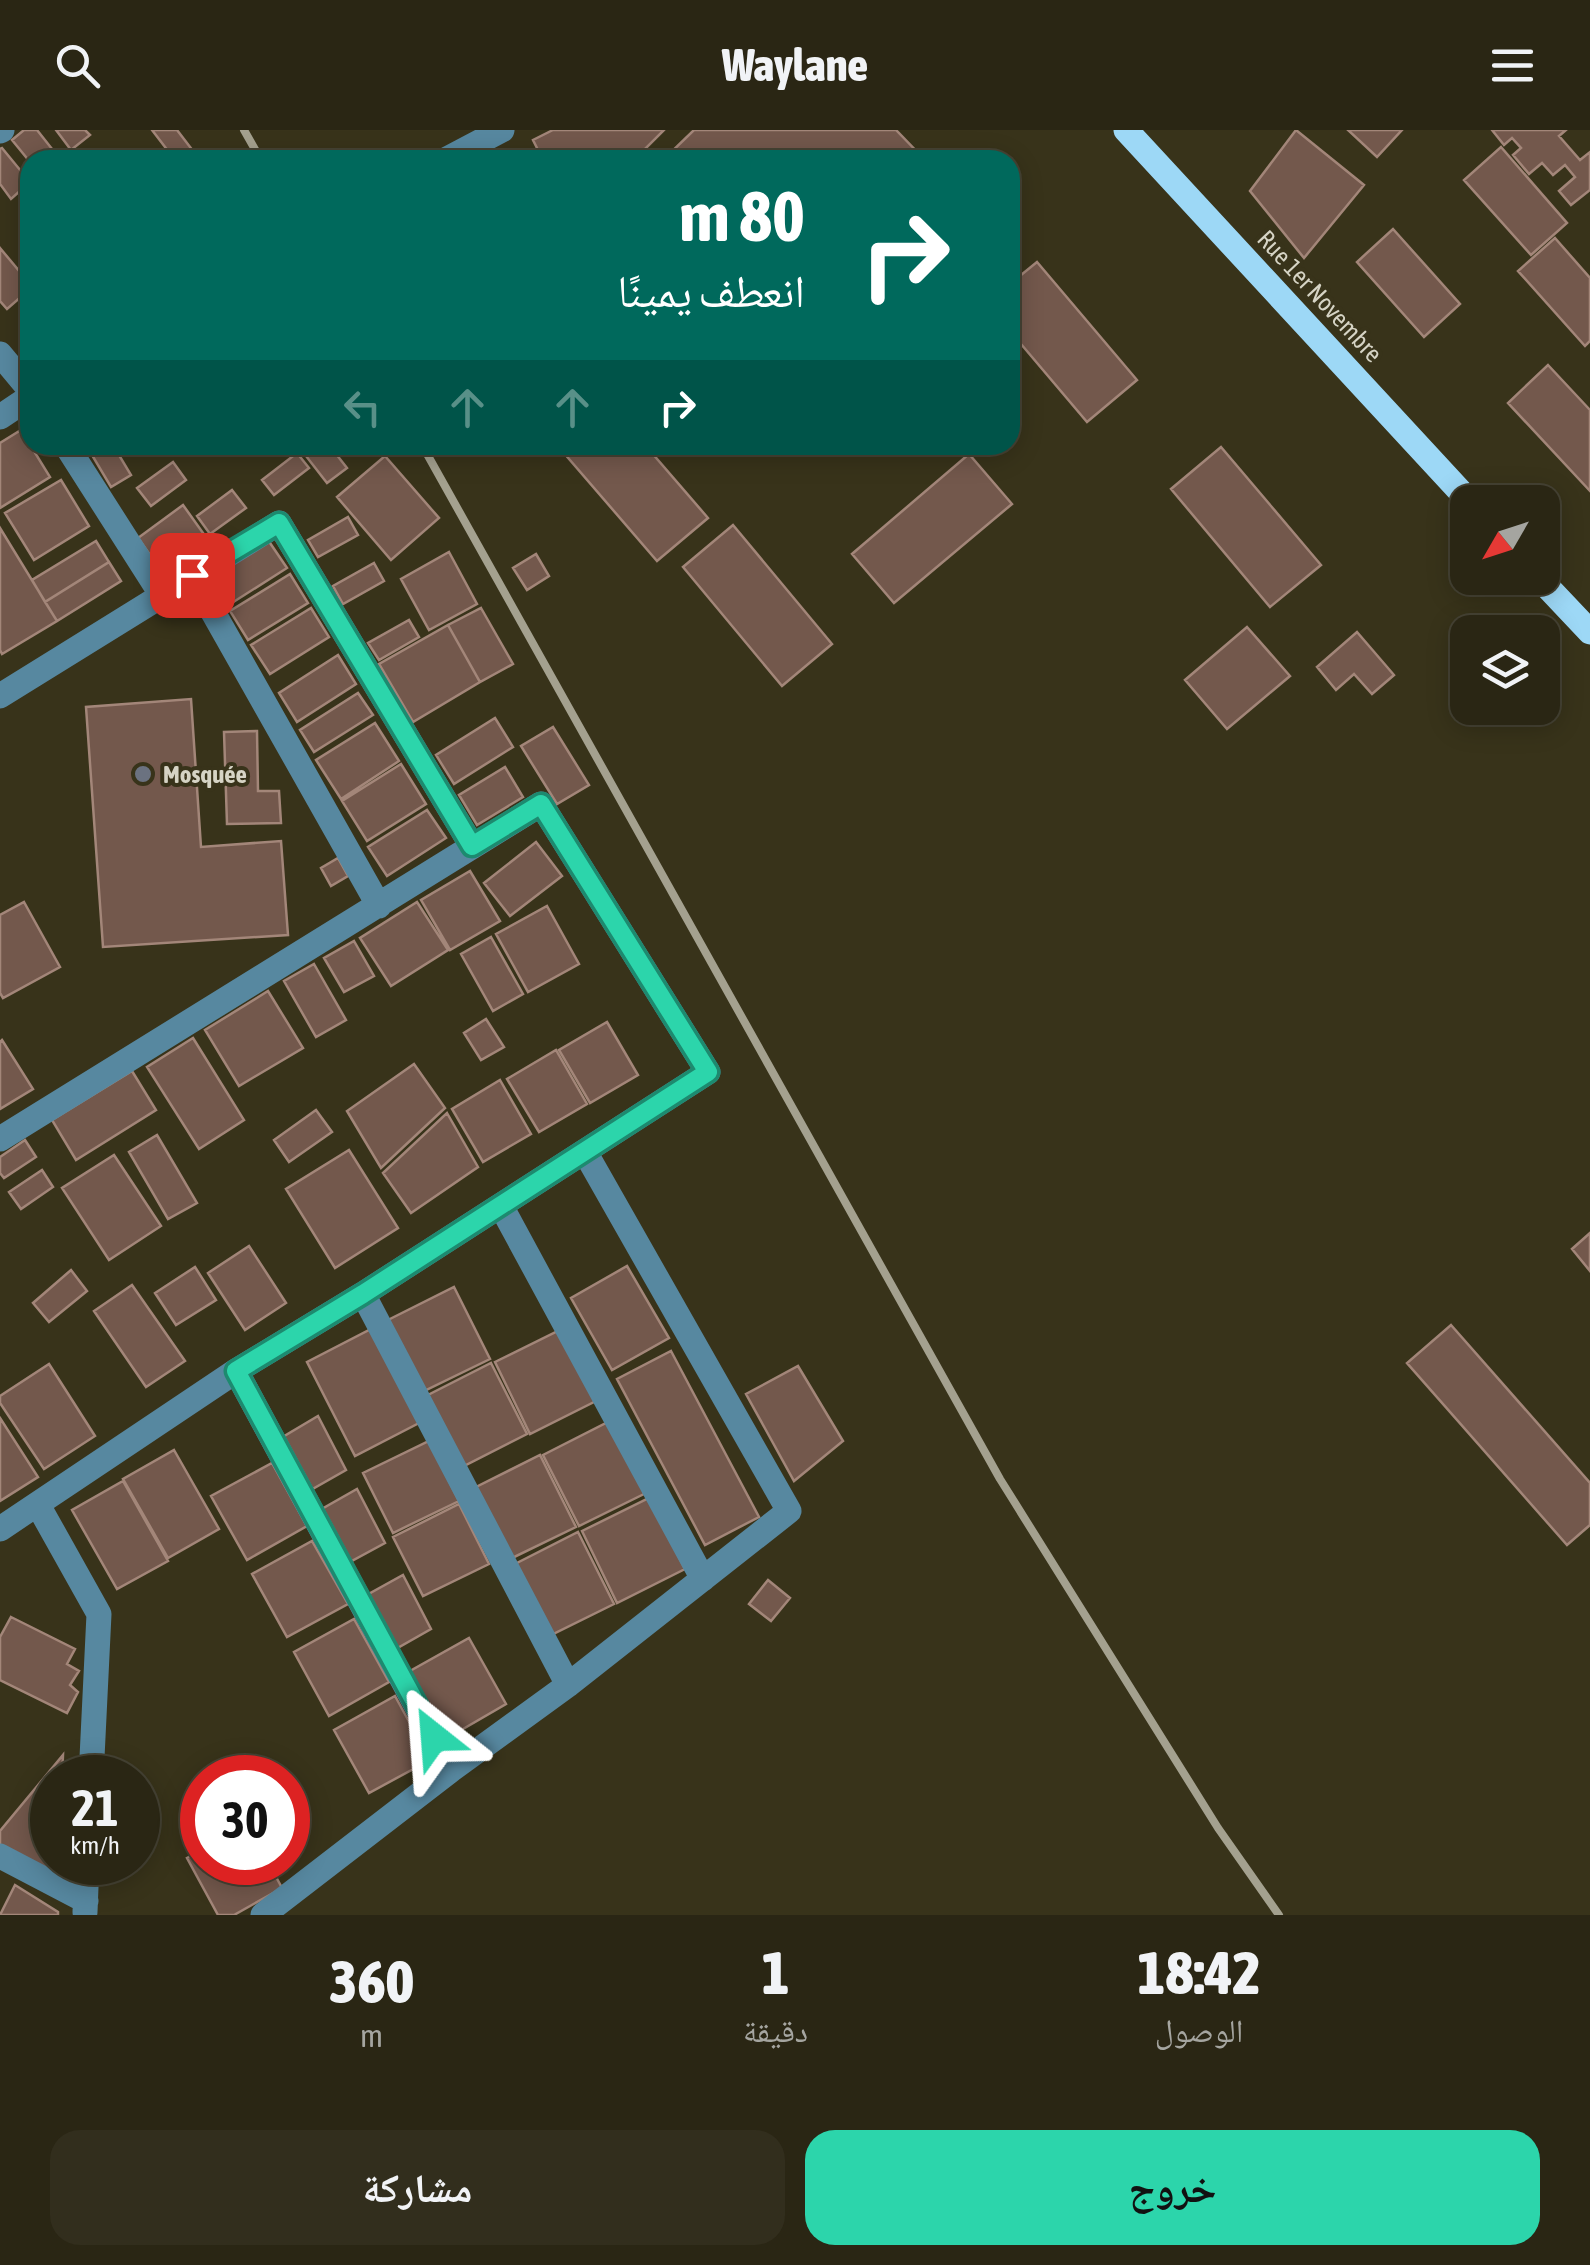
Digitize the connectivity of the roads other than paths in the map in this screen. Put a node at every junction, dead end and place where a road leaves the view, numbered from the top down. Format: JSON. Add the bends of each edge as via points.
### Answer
{"nodes":[{"id":1,"x":502,"y":130,"type":"edge"},
{"id":2,"x":1126,"y":130,"type":"edge"},
{"id":3,"x":464,"y":150,"type":"edge"},
{"id":4,"x":0,"y":354,"type":"edge"},
{"id":5,"x":20,"y":380,"type":"edge"},
{"id":6,"x":20,"y":401,"type":"edge"},
{"id":7,"x":0,"y":417,"type":"edge"},
{"id":8,"x":72,"y":455,"type":"edge"},
{"id":9,"x":1454,"y":485,"type":"edge"},
{"id":10,"x":192,"y":575,"type":"junction"},
{"id":11,"x":161,"y":594,"type":"junction"},
{"id":12,"x":1556,"y":595,"type":"edge"},
{"id":13,"x":1590,"y":632,"type":"edge"},
{"id":14,"x":0,"y":696,"type":"edge"},
{"id":15,"x":472,"y":846,"type":"junction"},
{"id":16,"x":378,"y":906,"type":"junction"},
{"id":17,"x":0,"y":1139,"type":"edge"},
{"id":18,"x":586,"y":1152,"type":"junction"},
{"id":19,"x":501,"y":1206,"type":"junction"},
{"id":20,"x":363,"y":1294,"type":"junction"},
{"id":21,"x":236,"y":1371,"type":"junction"},
{"id":22,"x":38,"y":1505,"type":"junction"},
{"id":23,"x":0,"y":1529,"type":"edge"},
{"id":24,"x":703,"y":1580,"type":"junction"},
{"id":25,"x":568,"y":1685,"type":"junction"},
{"id":26,"x":92,"y":1755,"type":"edge"},
{"id":27,"x":451,"y":1770,"type":"junction"},
{"id":28,"x":0,"y":1856,"type":"edge"},
{"id":29,"x":85,"y":1908,"type":"edge"},
{"id":30,"x":264,"y":1915,"type":"edge"}],
"edges":[{"from":1,"to":3,"type":"street"},
{"from":2,"to":9,"type":"main road","name":"Rue 1er Novembre"},
{"from":4,"to":5,"type":"street"},
{"from":6,"to":7,"type":"street"},
{"from":8,"to":11,"type":"street"},
{"from":10,"to":11,"type":"street"},
{"from":10,"to":15,"type":"street","via":[[279,523]]},
{"from":10,"to":16,"type":"street"},
{"from":11,"to":14,"type":"street"},
{"from":12,"to":13,"type":"main road"},
{"from":15,"to":16,"type":"street"},
{"from":15,"to":18,"type":"street","via":[[541,804],[708,1072]]},
{"from":16,"to":17,"type":"street"},
{"from":18,"to":19,"type":"street"},
{"from":18,"to":24,"type":"street","via":[[789,1511]]},
{"from":19,"to":20,"type":"street"},
{"from":19,"to":24,"type":"street"},
{"from":20,"to":21,"type":"street"},
{"from":20,"to":25,"type":"street"},
{"from":21,"to":22,"type":"street"},
{"from":21,"to":27,"type":"street"},
{"from":22,"to":23,"type":"street"},
{"from":22,"to":26,"type":"street","via":[[99,1614]]},
{"from":24,"to":25,"type":"street"},
{"from":25,"to":27,"type":"street"},
{"from":27,"to":30,"type":"street"},
{"from":28,"to":29,"type":"street"}]}
